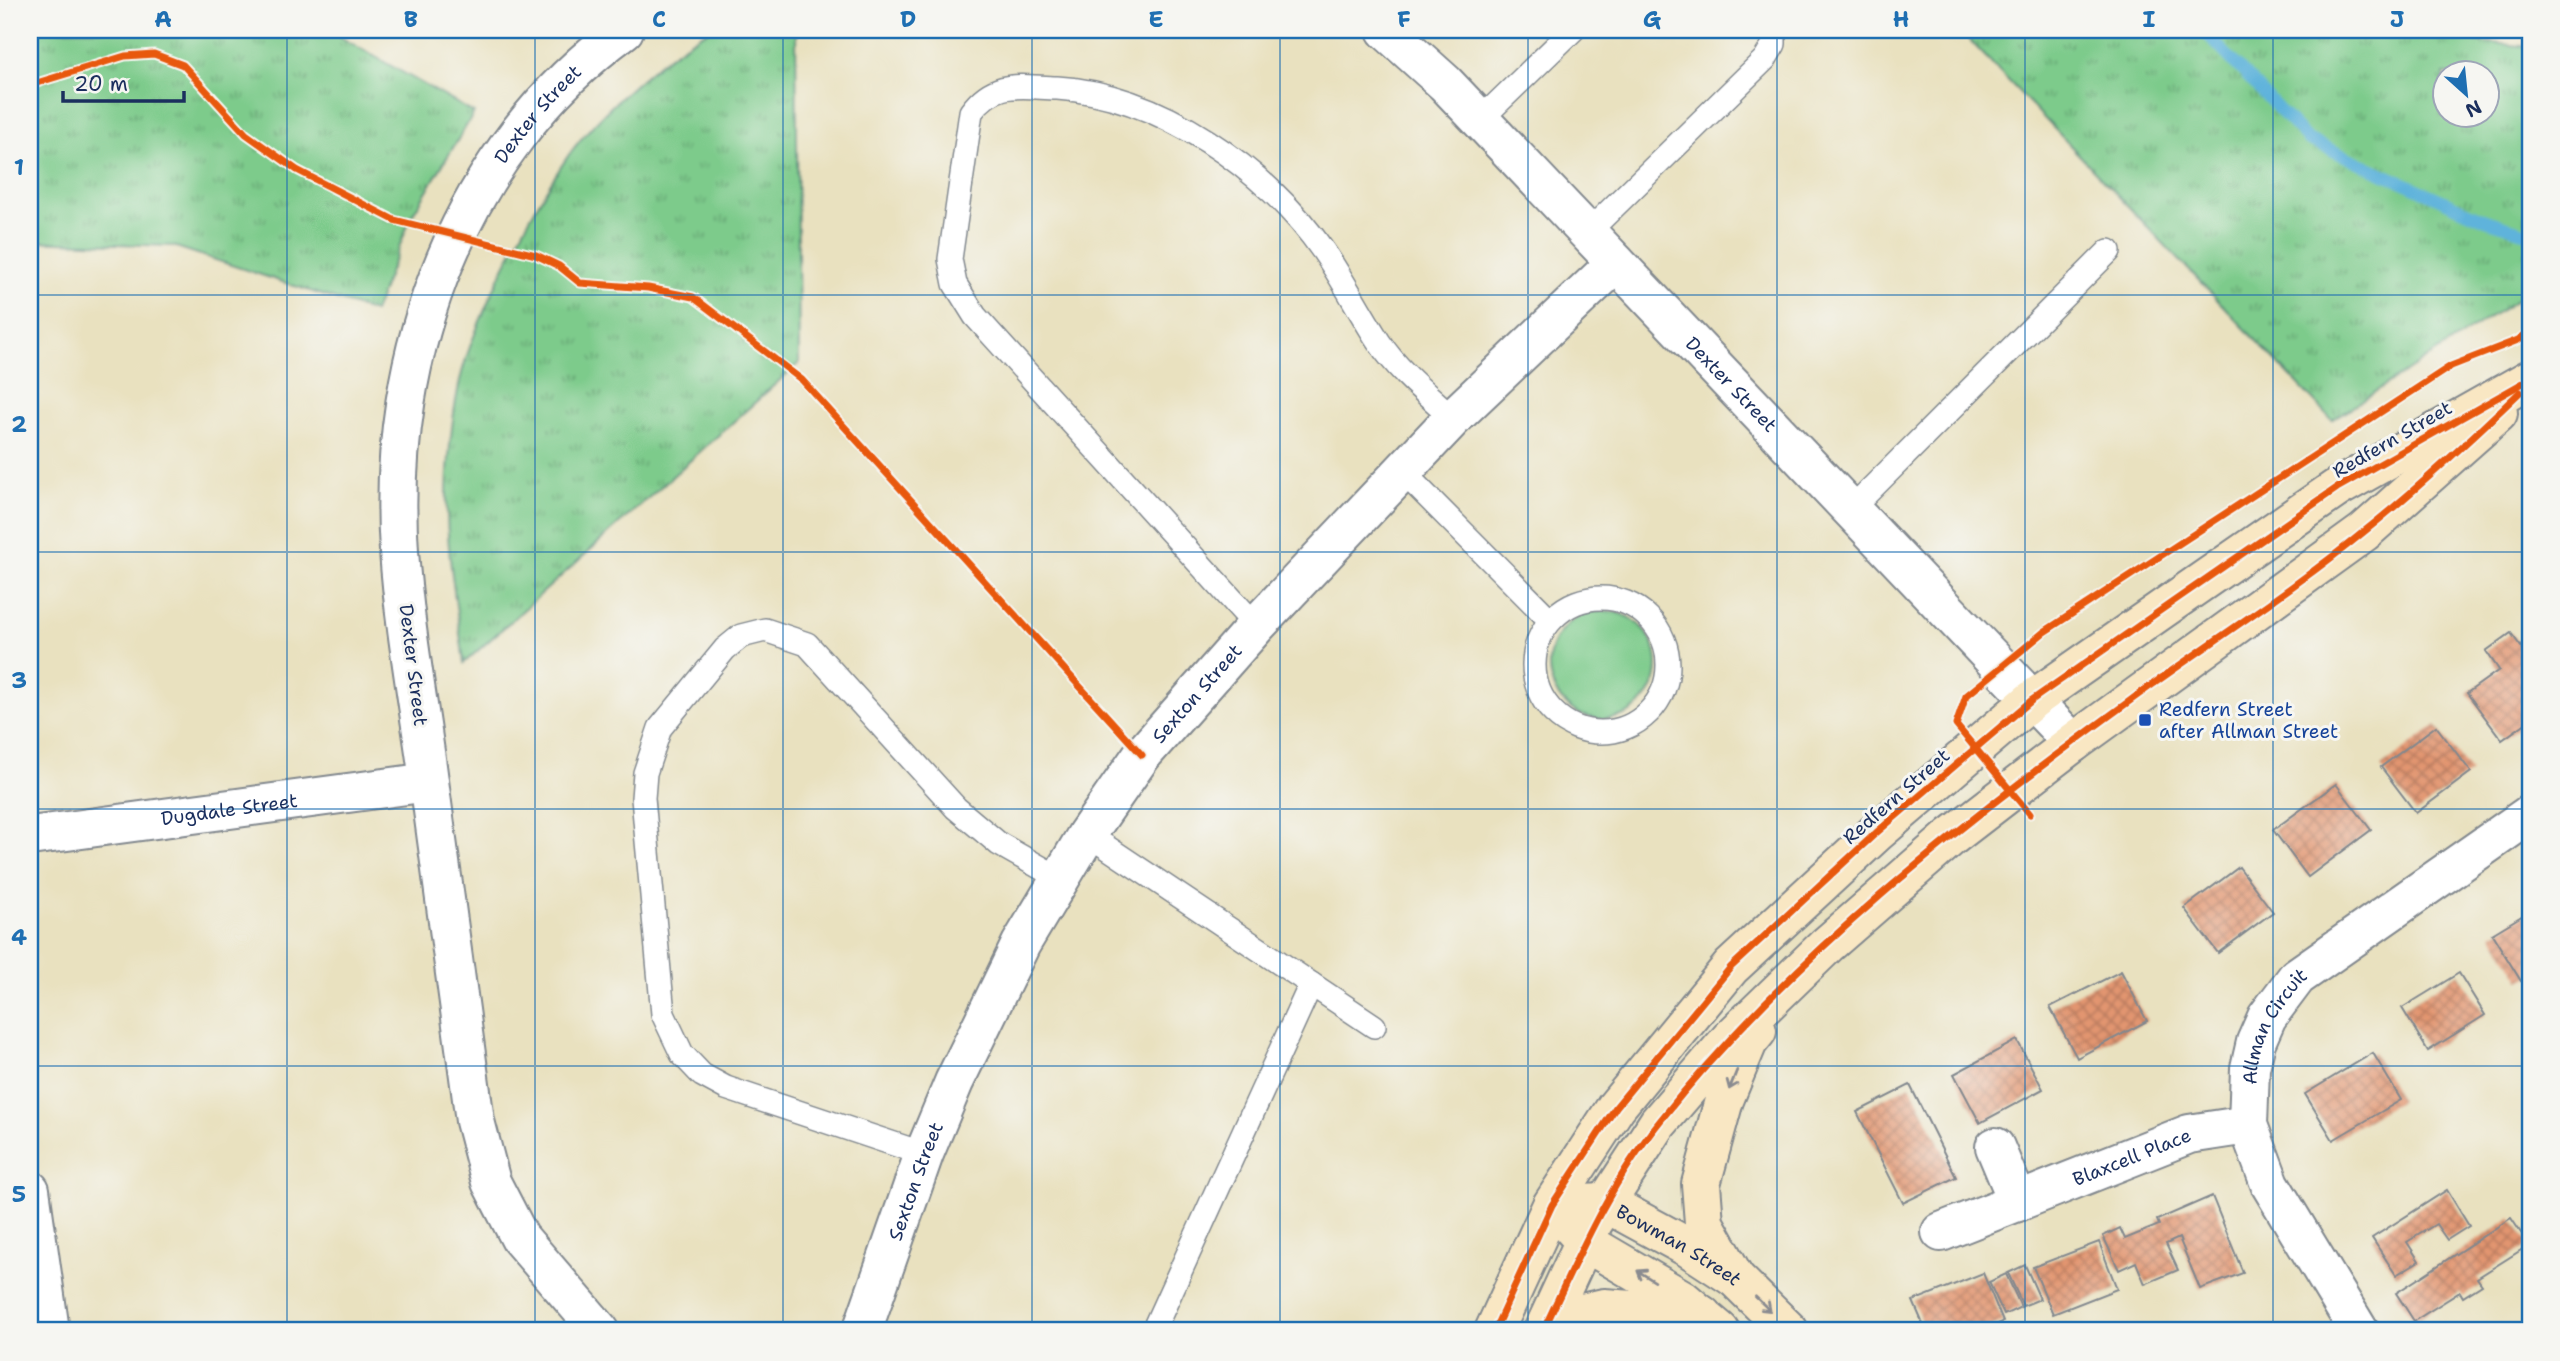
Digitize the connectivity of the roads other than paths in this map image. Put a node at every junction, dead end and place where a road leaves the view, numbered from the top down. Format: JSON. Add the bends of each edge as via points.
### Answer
{"nodes":[{"id":1,"x":1386,"y":30,"type":"edge"},
{"id":2,"x":1573,"y":30,"type":"edge"},
{"id":3,"x":1774,"y":30,"type":"edge"},
{"id":4,"x":609,"y":34,"type":"edge"},
{"id":5,"x":1479,"y":120,"type":"junction"},
{"id":6,"x":1587,"y":233,"type":"junction"},
{"id":7,"x":2109,"y":251,"type":"dead end"},
{"id":8,"x":1616,"y":263,"type":"junction"},
{"id":9,"x":2530,"y":381,"type":"edge"},
{"id":10,"x":1453,"y":418,"type":"junction"},
{"id":11,"x":1404,"y":473,"type":"junction"},
{"id":12,"x":1851,"y":509,"type":"junction"},
{"id":13,"x":1550,"y":620,"type":"junction"},
{"id":14,"x":1256,"y":626,"type":"junction"},
{"id":15,"x":2032,"y":700,"type":"junction"},
{"id":16,"x":2073,"y":743,"type":"junction"},
{"id":17,"x":429,"y":782,"type":"junction"},
{"id":18,"x":2530,"y":814,"type":"edge"},
{"id":19,"x":1087,"y":834,"type":"junction"},
{"id":20,"x":30,"y":836,"type":"edge"},
{"id":21,"x":1059,"y":878,"type":"junction"},
{"id":22,"x":1827,"y":945,"type":"junction"},
{"id":23,"x":1311,"y":984,"type":"junction"},
{"id":24,"x":1374,"y":1026,"type":"dead end"},
{"id":25,"x":2248,"y":1125,"type":"junction"},
{"id":26,"x":1996,"y":1147,"type":"dead end"},
{"id":27,"x":925,"y":1154,"type":"junction"},
{"id":28,"x":30,"y":1190,"type":"edge"},
{"id":29,"x":2018,"y":1202,"type":"junction"},
{"id":30,"x":1606,"y":1203,"type":"junction"},
{"id":31,"x":1552,"y":1205,"type":"junction"},
{"id":32,"x":1941,"y":1232,"type":"dead end"},
{"id":33,"x":1585,"y":1242,"type":"junction"},
{"id":34,"x":1735,"y":1278,"type":"junction"},
{"id":35,"x":1712,"y":1323,"type":"edge"},
{"id":36,"x":1545,"y":1326,"type":"edge"},
{"id":37,"x":50,"y":1331,"type":"edge"},
{"id":38,"x":600,"y":1331,"type":"edge"},
{"id":39,"x":862,"y":1331,"type":"edge"},
{"id":40,"x":1153,"y":1331,"type":"edge"},
{"id":41,"x":1494,"y":1331,"type":"edge"},
{"id":42,"x":1789,"y":1331,"type":"edge"},
{"id":43,"x":2359,"y":1331,"type":"edge"}],
"edges":[{"from":1,"to":5,"type":"street","name":"Dexter Street"},
{"from":2,"to":5,"type":"lane"},
{"from":3,"to":6,"type":"lane","via":[[1774,44],[1765,59]]},
{"from":4,"to":17,"type":"street","name":"Dexter Street","via":[[533,112],[493,166],[458,226],[412,362],[401,435],[399,550]]},
{"from":5,"to":6,"type":"street","name":"Dexter Street"},
{"from":6,"to":8,"type":"street","name":"Dexter Street"},
{"from":7,"to":12,"type":"lane"},
{"from":8,"to":10,"type":"street","name":"Sexton Street"},
{"from":8,"to":12,"type":"street","name":"Dexter Street"},
{"from":9,"to":15,"type":"main road","name":"Redfern Street","via":[[2337,488]]},
{"from":9,"to":16,"type":"main road","name":"Redfern Street","via":[[2443,465],[2364,532]]},
{"from":10,"to":11,"type":"street","name":"Sexton Street"},
{"from":10,"to":14,"type":"lane","via":[[1401,370],[1324,251],[1244,167],[1182,125],[1115,98],[1082,90],[1005,86],[982,98],[971,112],[950,258],[955,284],[975,316]]},
{"from":11,"to":13,"type":"lane"},
{"from":11,"to":14,"type":"street","name":"Sexton Street"},
{"from":12,"to":15,"type":"street","name":"Dexter Street"},
{"from":13,"to":13,"type":"lane","via":[[1567,606],[1611,598],[1650,618],[1663,637],[1667,680],[1659,700],[1644,718],[1625,729],[1603,733],[1580,730],[1552,712],[1535,684],[1533,661],[1538,639]]},
{"from":14,"to":19,"type":"street","name":"Sexton Street","via":[[1142,755]]},
{"from":15,"to":16,"type":"street","name":"Dexter Street"},
{"from":15,"to":31,"type":"main road","name":"Redfern Street","via":[[1876,833],[1731,967],[1616,1107]]},
{"from":16,"to":22,"type":"main road","name":"Redfern Street","via":[[1951,837]]},
{"from":17,"to":20,"type":"street","name":"Dugdale Street"},
{"from":17,"to":38,"type":"street","name":"Dexter Street","via":[[475,1121],[491,1182],[520,1238]]},
{"from":18,"to":25,"type":"street","name":"Allman Circuit","via":[[2297,977],[2267,1017],[2256,1042]]},
{"from":19,"to":21,"type":"street","name":"Sexton Street"},
{"from":19,"to":23,"type":"lane"},
{"from":21,"to":27,"type":"street","name":"Sexton Street","via":[[990,1007]]},
{"from":21,"to":27,"type":"lane","via":[[999,844],[956,808],[807,645],[774,631],[741,636],[725,649],[660,728],[645,773],[643,798],[663,1014],[682,1054],[702,1075],[726,1088]]},
{"from":22,"to":30,"type":"main road","name":"Redfern Street","via":[[1731,1038],[1666,1114]]},
{"from":22,"to":34,"type":"main road","one_way":true,"via":[[1748,1042],[1724,1100],[1701,1184],[1704,1223]]},
{"from":23,"to":24,"type":"lane"},
{"from":23,"to":40,"type":"lane"},
{"from":25,"to":29,"type":"street","name":"Blaxcell Place","via":[[2189,1134]]},
{"from":25,"to":43,"type":"street","name":"Allman Circuit","via":[[2270,1184]]},
{"from":26,"to":29,"type":"street"},
{"from":27,"to":39,"type":"street","name":"Sexton Street"},
{"from":28,"to":37,"type":"street"},
{"from":29,"to":32,"type":"street","name":"Blaxcell Place"},
{"from":30,"to":31,"type":"main road","name":"Bowman Street"},
{"from":30,"to":33,"type":"main road","name":"Redfern Street"},
{"from":30,"to":34,"type":"main road","name":"Bowman Street"},
{"from":31,"to":33,"type":"main road"},
{"from":31,"to":41,"type":"main road","name":"Redfern Street"},
{"from":35,"to":33,"type":"main road","one_way":true,"via":[[1641,1273]]},
{"from":33,"to":36,"type":"main road","name":"Redfern Street"},
{"from":34,"to":42,"type":"main road","name":"Bowman Street","one_way":true},
{"from":35,"to":36,"type":"main road","via":[[1604,1308]]}]}
